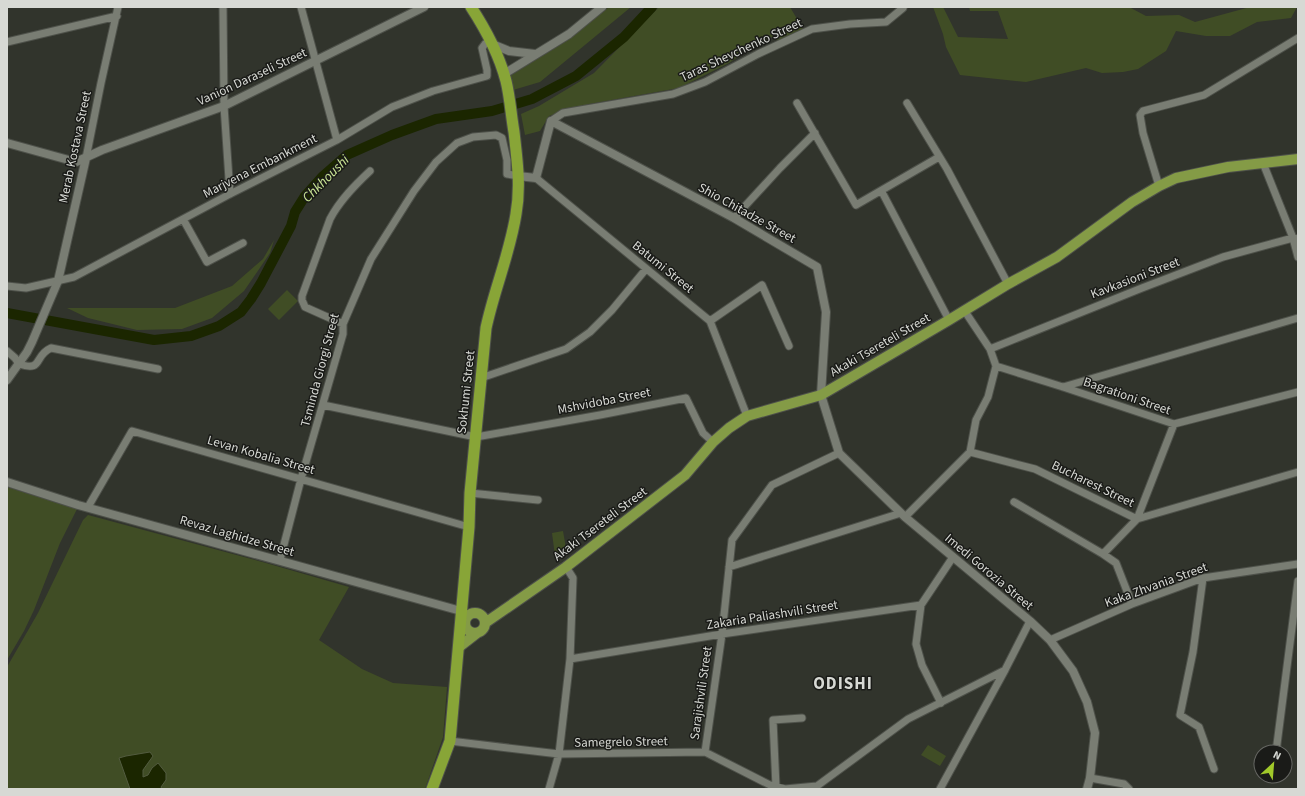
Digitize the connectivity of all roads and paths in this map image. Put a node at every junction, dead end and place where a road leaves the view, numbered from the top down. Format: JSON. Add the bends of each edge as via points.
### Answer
{"nodes":[{"id":1,"x":118,"y":7,"type":"edge"},
{"id":2,"x":223,"y":7,"type":"edge"},
{"id":3,"x":301,"y":7,"type":"edge"},
{"id":4,"x":424,"y":7,"type":"edge"},
{"id":5,"x":471,"y":7,"type":"edge"},
{"id":6,"x":602,"y":7,"type":"edge"},
{"id":7,"x":903,"y":8,"type":"dead end"},
{"id":8,"x":117,"y":16,"type":"junction"},
{"id":9,"x":1298,"y":38,"type":"edge"},
{"id":10,"x":7,"y":42,"type":"edge"},
{"id":11,"x":492,"y":42,"type":"junction"},
{"id":12,"x":535,"y":54,"type":"junction"},
{"id":13,"x":316,"y":61,"type":"junction"},
{"id":14,"x":505,"y":78,"type":"junction"},
{"id":15,"x":797,"y":103,"type":"dead end"},
{"id":16,"x":907,"y":103,"type":"dead end"},
{"id":17,"x":224,"y":106,"type":"junction"},
{"id":18,"x":551,"y":121,"type":"junction"},
{"id":19,"x":814,"y":133,"type":"junction"},
{"id":20,"x":337,"y":140,"type":"junction"},
{"id":21,"x":7,"y":143,"type":"edge"},
{"id":22,"x":939,"y":157,"type":"junction"},
{"id":23,"x":86,"y":158,"type":"junction"},
{"id":24,"x":1298,"y":159,"type":"edge"},
{"id":25,"x":1263,"y":163,"type":"junction"},
{"id":26,"x":370,"y":171,"type":"dead end"},
{"id":27,"x":518,"y":171,"type":"junction"},
{"id":28,"x":536,"y":178,"type":"junction"},
{"id":29,"x":1159,"y":186,"type":"junction"},
{"id":30,"x":882,"y":192,"type":"junction"},
{"id":31,"x":230,"y":194,"type":"junction"},
{"id":32,"x":734,"y":218,"type":"junction"},
{"id":33,"x":183,"y":219,"type":"junction"},
{"id":34,"x":1295,"y":238,"type":"edge"},
{"id":35,"x":243,"y":243,"type":"dead end"},
{"id":36,"x":1298,"y":257,"type":"edge"},
{"id":37,"x":646,"y":269,"type":"junction"},
{"id":38,"x":58,"y":281,"type":"junction"},
{"id":39,"x":1008,"y":284,"type":"junction"},
{"id":40,"x":7,"y":286,"type":"edge"},
{"id":41,"x":964,"y":310,"type":"junction"},
{"id":42,"x":1298,"y":318,"type":"edge"},
{"id":43,"x":949,"y":320,"type":"junction"},
{"id":44,"x":710,"y":321,"type":"junction"},
{"id":45,"x":343,"y":324,"type":"junction"},
{"id":46,"x":789,"y":346,"type":"dead end"},
{"id":47,"x":990,"y":349,"type":"junction"},
{"id":48,"x":7,"y":351,"type":"edge"},
{"id":49,"x":19,"y":364,"type":"junction"},
{"id":50,"x":996,"y":366,"type":"junction"},
{"id":51,"x":158,"y":369,"type":"dead end"},
{"id":52,"x":482,"y":378,"type":"junction"},
{"id":53,"x":7,"y":380,"type":"edge"},
{"id":54,"x":1063,"y":387,"type":"junction"},
{"id":55,"x":1298,"y":392,"type":"edge"},
{"id":56,"x":821,"y":395,"type":"junction"},
{"id":57,"x":323,"y":405,"type":"junction"},
{"id":58,"x":748,"y":416,"type":"junction"},
{"id":59,"x":1174,"y":424,"type":"junction"},
{"id":60,"x":476,"y":437,"type":"junction"},
{"id":61,"x":713,"y":442,"type":"junction"},
{"id":62,"x":970,"y":452,"type":"junction"},
{"id":63,"x":839,"y":453,"type":"junction"},
{"id":64,"x":1298,"y":472,"type":"edge"},
{"id":65,"x":301,"y":479,"type":"junction"},
{"id":66,"x":7,"y":482,"type":"edge"},
{"id":67,"x":470,"y":494,"type":"junction"},
{"id":68,"x":538,"y":500,"type":"dead end"},
{"id":69,"x":1014,"y":502,"type":"dead end"},
{"id":70,"x":88,"y":507,"type":"junction"},
{"id":71,"x":903,"y":515,"type":"junction"},
{"id":72,"x":1137,"y":519,"type":"junction"},
{"id":73,"x":469,"y":526,"type":"junction"},
{"id":74,"x":1103,"y":554,"type":"junction"},
{"id":75,"x":953,"y":557,"type":"junction"},
{"id":76,"x":280,"y":560,"type":"junction"},
{"id":77,"x":1298,"y":564,"type":"edge"},
{"id":78,"x":566,"y":567,"type":"junction"},
{"id":79,"x":729,"y":567,"type":"junction"},
{"id":80,"x":1203,"y":578,"type":"junction"},
{"id":81,"x":1298,"y":581,"type":"edge"},
{"id":82,"x":1132,"y":604,"type":"junction"},
{"id":83,"x":921,"y":605,"type":"junction"},
{"id":84,"x":462,"y":607,"type":"junction"},
{"id":85,"x":505,"y":610,"type":"junction"},
{"id":86,"x":476,"y":613,"type":"junction"},
{"id":87,"x":491,"y":613,"type":"junction"},
{"id":88,"x":1030,"y":621,"type":"junction"},
{"id":89,"x":485,"y":623,"type":"junction"},
{"id":90,"x":463,"y":626,"type":"junction"},
{"id":91,"x":477,"y":633,"type":"junction"},
{"id":92,"x":722,"y":634,"type":"junction"},
{"id":93,"x":1050,"y":640,"type":"junction"},
{"id":94,"x":459,"y":648,"type":"junction"},
{"id":95,"x":570,"y":659,"type":"junction"},
{"id":96,"x":1005,"y":670,"type":"junction"},
{"id":97,"x":941,"y":702,"type":"junction"},
{"id":98,"x":802,"y":718,"type":"dead end"},
{"id":99,"x":450,"y":741,"type":"junction"},
{"id":100,"x":1277,"y":744,"type":"edge"},
{"id":101,"x":705,"y":752,"type":"junction"},
{"id":102,"x":559,"y":754,"type":"junction"},
{"id":103,"x":1214,"y":768,"type":"dead end"},
{"id":104,"x":1090,"y":778,"type":"junction"},
{"id":105,"x":776,"y":787,"type":"junction"},
{"id":106,"x":798,"y":788,"type":"edge"},
{"id":107,"x":432,"y":789,"type":"edge"},
{"id":108,"x":549,"y":789,"type":"edge"},
{"id":109,"x":785,"y":789,"type":"edge"},
{"id":110,"x":940,"y":789,"type":"edge"},
{"id":111,"x":1088,"y":789,"type":"edge"},
{"id":112,"x":1129,"y":789,"type":"edge"}],
"edges":[{"from":1,"to":8,"type":"street","name":"Merab Kostava Street"},
{"from":2,"to":17,"type":"street"},
{"from":3,"to":13,"type":"street"},
{"from":4,"to":13,"type":"street","name":"Vanion Daraseli Street"},
{"from":5,"to":11,"type":"highway","name":"Sokhumi Street"},
{"from":6,"to":12,"type":"street","via":[[569,34]]},
{"from":7,"to":18,"type":"street","name":"Taras Shevchenko Street","via":[[886,22],[812,30],[758,54],[705,82],[673,94],[563,113]]},
{"from":8,"to":10,"type":"street"},
{"from":8,"to":23,"type":"street","name":"Merab Kostava Street"},
{"from":9,"to":29,"type":"street","via":[[1204,95],[1143,111],[1140,115]]},
{"from":11,"to":12,"type":"street","via":[[509,51]]},
{"from":11,"to":14,"type":"highway","name":"Sokhumi Street"},
{"from":11,"to":20,"type":"street","name":"Marjvena Embankment","via":[[482,48],[487,76],[433,91],[392,107]]},
{"from":12,"to":14,"type":"street"},
{"from":13,"to":17,"type":"street","name":"Vanion Daraseli Street"},
{"from":13,"to":20,"type":"street"},
{"from":14,"to":27,"type":"highway","name":"Sokhumi Street"},
{"from":15,"to":19,"type":"street"},
{"from":16,"to":22,"type":"street"},
{"from":17,"to":23,"type":"street","name":"Vanion Daraseli Street"},
{"from":17,"to":31,"type":"street"},
{"from":18,"to":28,"type":"street"},
{"from":18,"to":32,"type":"street","name":"Shio Chitadze Street"},
{"from":19,"to":30,"type":"street","via":[[856,205]]},
{"from":19,"to":32,"type":"street"},
{"from":20,"to":31,"type":"street","name":"Marjvena Embankment"},
{"from":21,"to":23,"type":"street","via":[[76,162]]},
{"from":22,"to":30,"type":"street"},
{"from":22,"to":39,"type":"street"},
{"from":23,"to":38,"type":"street","name":"Merab Kostava Street"},
{"from":24,"to":25,"type":"main road","name":"Akaki Tsereteli Street"},
{"from":25,"to":29,"type":"main road","name":"Akaki Tsereteli Street","via":[[1228,167],[1176,178]]},
{"from":25,"to":34,"type":"street"},
{"from":26,"to":45,"type":"street","via":[[354,186],[330,219],[302,296],[305,306]]},
{"from":27,"to":28,"type":"street"},
{"from":27,"to":45,"type":"street","name":"Tsminda Giorgi Street","via":[[507,174],[502,138],[496,135],[473,137],[457,143],[436,162],[410,197],[371,259]]},
{"from":27,"to":52,"type":"highway","name":"Sokhumi Street","via":[[516,215],[486,328]]},
{"from":28,"to":37,"type":"street","name":"Batumi Street"},
{"from":29,"to":39,"type":"main road","name":"Akaki Tsereteli Street","via":[[1132,202],[1057,257]]},
{"from":30,"to":43,"type":"street"},
{"from":31,"to":33,"type":"street","name":"Marjvena Embankment"},
{"from":32,"to":56,"type":"street","name":"Shio Chitadze Street","via":[[816,267],[826,312]]},
{"from":33,"to":35,"type":"street","via":[[207,262]]},
{"from":33,"to":38,"type":"street","name":"Marjvena Embankment","via":[[74,277]]},
{"from":34,"to":36,"type":"street"},
{"from":34,"to":47,"type":"street","name":"Kavkasioni Street","via":[[1223,257]]},
{"from":37,"to":44,"type":"street","name":"Batumi Street"},
{"from":37,"to":52,"type":"street","via":[[612,310],[590,332],[566,349]]},
{"from":38,"to":40,"type":"street","name":"Marjvena Embankment","via":[[26,288]]},
{"from":38,"to":49,"type":"street","name":"Merab Kostava Street","via":[[32,342]]},
{"from":39,"to":41,"type":"main road","name":"Akaki Tsereteli Street"},
{"from":41,"to":43,"type":"main road","name":"Akaki Tsereteli Street"},
{"from":41,"to":47,"type":"street"},
{"from":42,"to":54,"type":"street"},
{"from":43,"to":56,"type":"main road","name":"Akaki Tsereteli Street"},
{"from":44,"to":46,"type":"street","via":[[762,285]]},
{"from":44,"to":58,"type":"street","name":"Batumi Street"},
{"from":45,"to":57,"type":"street","name":"Tsminda Giorgi Street","via":[[343,334]]},
{"from":47,"to":50,"type":"street"},
{"from":48,"to":49,"type":"street"},
{"from":49,"to":51,"type":"street","via":[[34,366],[46,350],[51,348]]},
{"from":49,"to":53,"type":"street"},
{"from":50,"to":54,"type":"street","name":"Bagrationi Street"},
{"from":50,"to":62,"type":"street","via":[[988,397],[976,420]]},
{"from":52,"to":60,"type":"highway","name":"Sokhumi Street"},
{"from":54,"to":59,"type":"street","name":"Bagrationi Street"},
{"from":55,"to":59,"type":"street","name":"Bagrationi Street"},
{"from":56,"to":58,"type":"main road","name":"Akaki Tsereteli Street"},
{"from":56,"to":63,"type":"street","name":"Imedi Gorozia Street"},
{"from":57,"to":60,"type":"street"},
{"from":57,"to":65,"type":"street","name":"Tsminda Giorgi Street"},
{"from":58,"to":61,"type":"main road","name":"Akaki Tsereteli Street"},
{"from":59,"to":72,"type":"street"},
{"from":60,"to":61,"type":"street","name":"Mshvidoba Street","via":[[686,398],[703,433]]},
{"from":60,"to":67,"type":"highway","name":"Sokhumi Street"},
{"from":61,"to":78,"type":"main road","name":"Akaki Tsereteli Street","via":[[685,475]]},
{"from":62,"to":71,"type":"street"},
{"from":62,"to":72,"type":"street","name":"Bucharest Street","via":[[1035,469]]},
{"from":63,"to":71,"type":"street","name":"Imedi Gorozia Street"},
{"from":63,"to":79,"type":"street","name":"Sarajishvili Street","via":[[772,485],[732,540]]},
{"from":64,"to":72,"type":"street","name":"Bucharest Street"},
{"from":65,"to":70,"type":"street","name":"Levan Kobalia Street","via":[[132,431]]},
{"from":65,"to":73,"type":"street","name":"Levan Kobalia Street"},
{"from":65,"to":76,"type":"street","name":"Tsminda Giorgi Street"},
{"from":66,"to":70,"type":"street","name":"Revaz Laghidze Street"},
{"from":67,"to":68,"type":"street"},
{"from":67,"to":73,"type":"highway","name":"Sokhumi Street"},
{"from":69,"to":74,"type":"street"},
{"from":70,"to":76,"type":"street","name":"Revaz Laghidze Street"},
{"from":71,"to":75,"type":"street","name":"Imedi Gorozia Street"},
{"from":71,"to":79,"type":"street"},
{"from":72,"to":74,"type":"street"},
{"from":73,"to":84,"type":"highway","name":"Sokhumi Street"},
{"from":74,"to":82,"type":"street","via":[[1116,562]]},
{"from":75,"to":83,"type":"street"},
{"from":75,"to":88,"type":"street","name":"Imedi Gorozia Street"},
{"from":76,"to":84,"type":"street","name":"Revaz Laghidze Street"},
{"from":77,"to":80,"type":"street","name":"Kaka Zhvania Street"},
{"from":78,"to":85,"type":"main road","name":"Akaki Tsereteli Street"},
{"from":78,"to":95,"type":"street","via":[[573,578]]},
{"from":79,"to":92,"type":"street","name":"Sarajishvili Street"},
{"from":80,"to":82,"type":"street","name":"Kaka Zhvania Street"},
{"from":80,"to":103,"type":"street","via":[[1193,652],[1180,715],[1199,728]]},
{"from":81,"to":100,"type":"street"},
{"from":82,"to":93,"type":"street","name":"Kaka Zhvania Street"},
{"from":83,"to":92,"type":"street","name":"Zakaria Paliashvili Street"},
{"from":83,"to":97,"type":"street","via":[[916,644],[922,665]]},
{"from":84,"to":86,"type":"main road"},
{"from":84,"to":87,"type":"main road"},
{"from":84,"to":90,"type":"highway","name":"Sokhumi Street"},
{"from":85,"to":87,"type":"main road"},
{"from":85,"to":89,"type":"main road","name":"Akaki Tsereteli Street"},
{"from":86,"to":87,"type":"main road"},
{"from":86,"to":89,"type":"main road","via":[[482,616]]},
{"from":86,"to":90,"type":"main road","via":[[467,617]]},
{"from":88,"to":93,"type":"street","name":"Imedi Gorozia Street"},
{"from":88,"to":96,"type":"street"},
{"from":89,"to":91,"type":"main road","via":[[482,631]]},
{"from":90,"to":91,"type":"main road"},
{"from":90,"to":94,"type":"highway","name":"Sokhumi Street"},
{"from":91,"to":94,"type":"main road"},
{"from":92,"to":95,"type":"street","name":"Zakaria Paliashvili Street"},
{"from":92,"to":101,"type":"street","name":"Sarajishvili Street"},
{"from":93,"to":104,"type":"street","name":"Imedi Gorozia Street","via":[[1073,671],[1087,702],[1095,733]]},
{"from":94,"to":99,"type":"highway","name":"Sokhumi Street"},
{"from":95,"to":102,"type":"street"},
{"from":96,"to":97,"type":"street","name":"Samegrelo Street"},
{"from":96,"to":110,"type":"street"},
{"from":97,"to":106,"type":"street","name":"Samegrelo Street","via":[[908,719],[817,786]]},
{"from":98,"to":105,"type":"street","via":[[773,720]]},
{"from":99,"to":102,"type":"street","name":"Samegrelo Street"},
{"from":99,"to":107,"type":"highway","name":"Sokhumi Street"},
{"from":101,"to":102,"type":"street","name":"Samegrelo Street"},
{"from":101,"to":105,"type":"street","name":"Samegrelo Street"},
{"from":102,"to":108,"type":"street"},
{"from":104,"to":111,"type":"street","name":"Imedi Gorozia Street"},
{"from":104,"to":112,"type":"street","via":[[1124,784]]},
{"from":105,"to":109,"type":"street","name":"Samegrelo Street"},
{"from":106,"to":109,"type":"street","name":"Samegrelo Street"}]}
